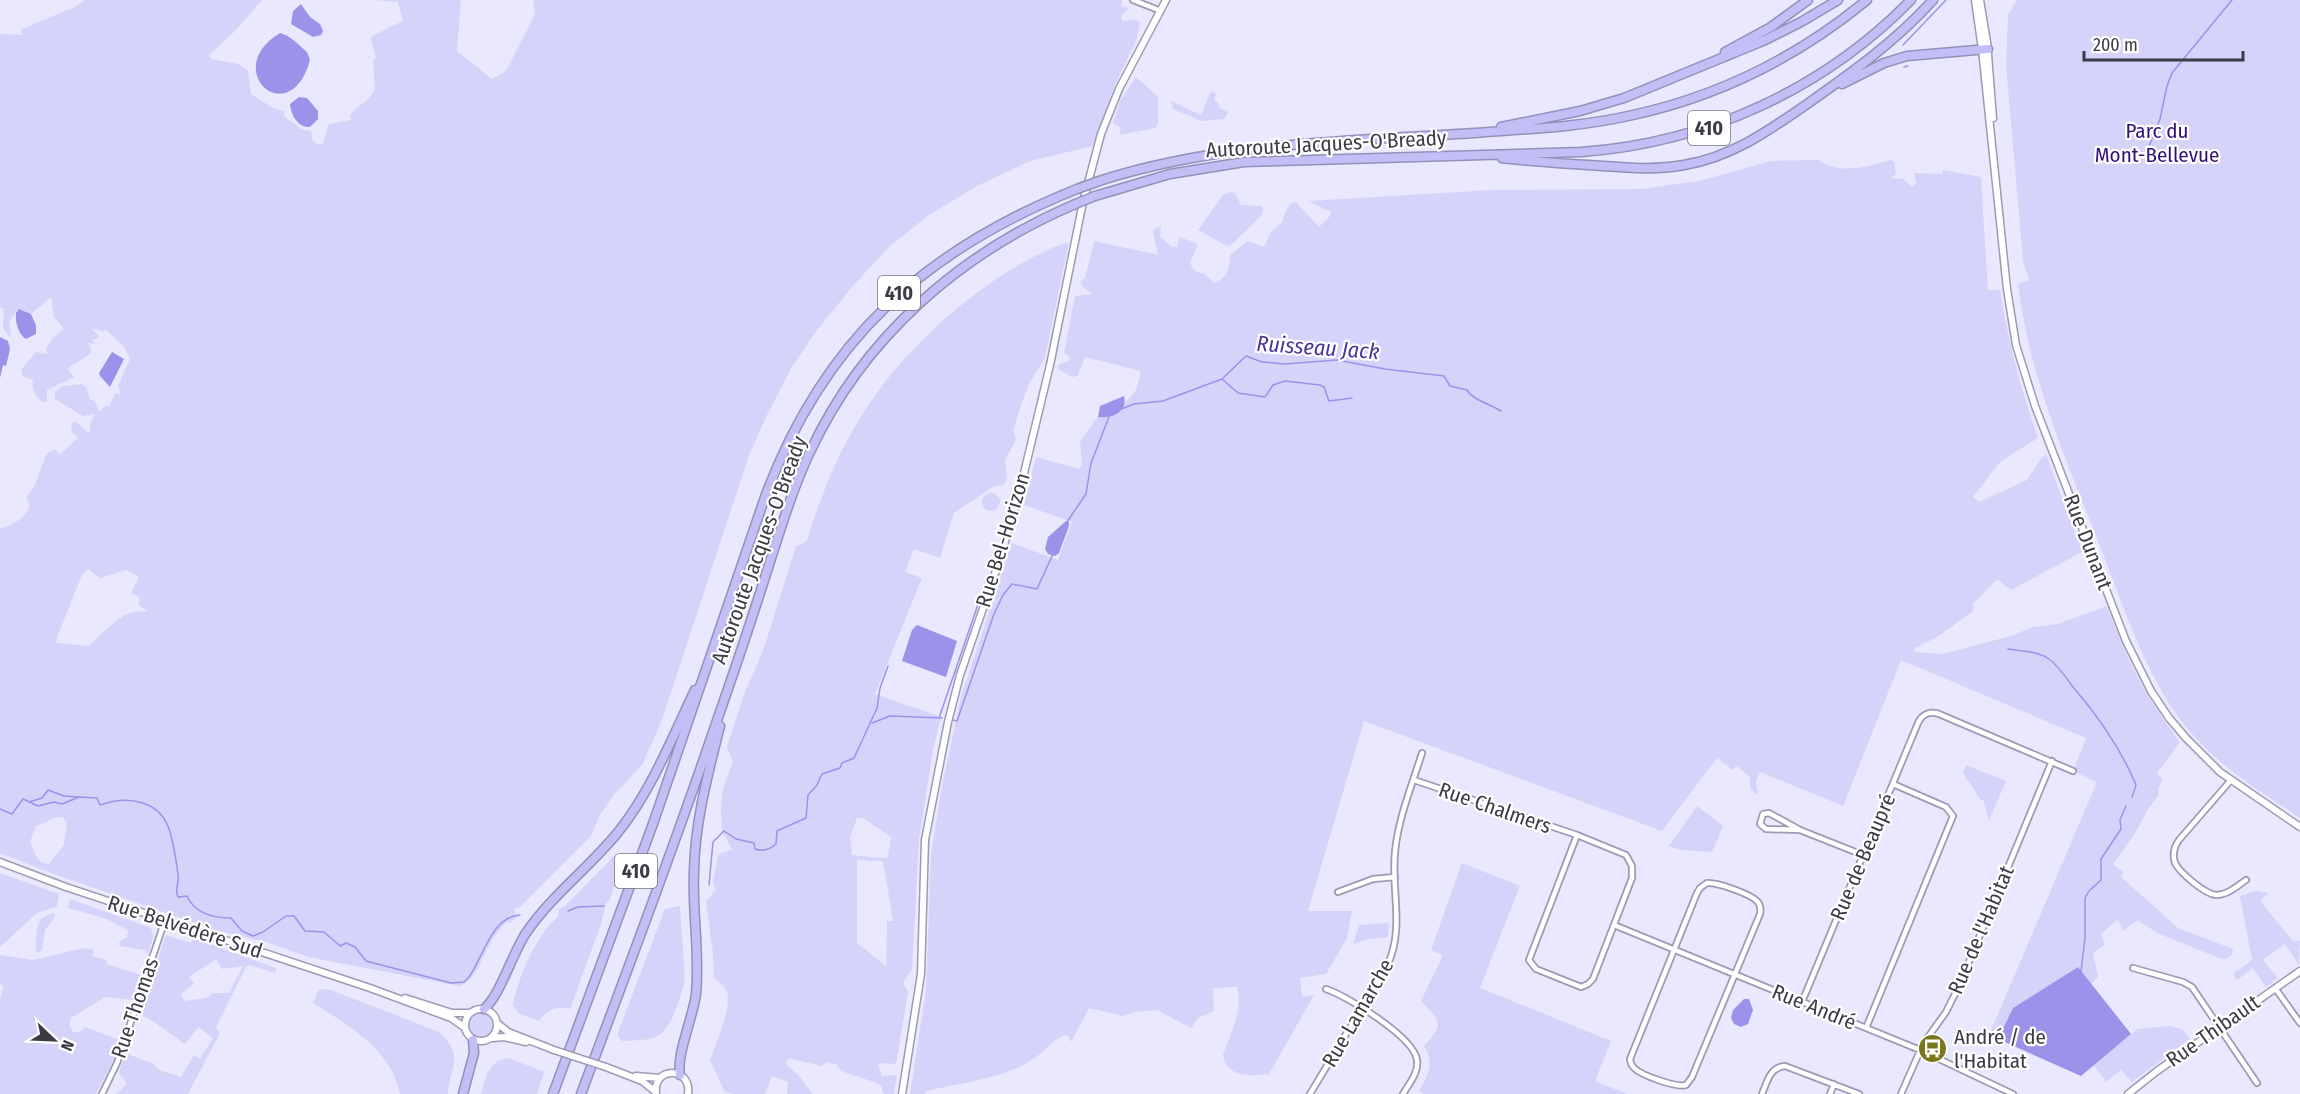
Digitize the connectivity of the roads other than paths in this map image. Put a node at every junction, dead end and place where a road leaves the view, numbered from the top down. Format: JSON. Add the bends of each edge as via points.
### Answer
{"nodes":[{"id":1,"x":1133,"y":0,"type":"edge"},
{"id":2,"x":1166,"y":0,"type":"edge"},
{"id":3,"x":1808,"y":0,"type":"edge"},
{"id":4,"x":1838,"y":0,"type":"edge"},
{"id":5,"x":1867,"y":0,"type":"edge"},
{"id":6,"x":1911,"y":0,"type":"edge"},
{"id":7,"x":1933,"y":0,"type":"edge"},
{"id":8,"x":1974,"y":0,"type":"edge"},
{"id":9,"x":1980,"y":0,"type":"edge"},
{"id":10,"x":1161,"y":11,"type":"junction"},
{"id":11,"x":1985,"y":49,"type":"junction"},
{"id":12,"x":1674,"y":78,"type":"junction"},
{"id":13,"x":1820,"y":95,"type":"junction"},
{"id":14,"x":1471,"y":133,"type":"junction"},
{"id":15,"x":1470,"y":155,"type":"junction"},
{"id":16,"x":715,"y":646,"type":"junction"},
{"id":17,"x":734,"y":672,"type":"junction"},
{"id":18,"x":1422,"y":753,"type":"dead end"},
{"id":19,"x":2052,"y":761,"type":"junction"},
{"id":20,"x":2073,"y":771,"type":"dead end"},
{"id":21,"x":1414,"y":780,"type":"junction"},
{"id":22,"x":2231,"y":780,"type":"junction"},
{"id":23,"x":1893,"y":784,"type":"junction"},
{"id":24,"x":2300,"y":827,"type":"edge"},
{"id":25,"x":1800,"y":830,"type":"junction"},
{"id":26,"x":1577,"y":835,"type":"junction"},
{"id":27,"x":1863,"y":855,"type":"junction"},
{"id":28,"x":0,"y":862,"type":"edge"},
{"id":29,"x":1395,"y":877,"type":"junction"},
{"id":30,"x":2246,"y":880,"type":"dead end"},
{"id":31,"x":1338,"y":892,"type":"dead end"},
{"id":32,"x":165,"y":920,"type":"junction"},
{"id":33,"x":1614,"y":925,"type":"junction"},
{"id":34,"x":1674,"y":949,"type":"junction"},
{"id":35,"x":2133,"y":968,"type":"dead end"},
{"id":36,"x":2300,"y":971,"type":"edge"},
{"id":37,"x":1735,"y":974,"type":"junction"},
{"id":38,"x":370,"y":988,"type":"junction"},
{"id":39,"x":2275,"y":988,"type":"junction"},
{"id":40,"x":1326,"y":989,"type":"dead end"},
{"id":41,"x":1802,"y":1002,"type":"junction"},
{"id":42,"x":1362,"y":1008,"type":"junction"},
{"id":43,"x":484,"y":1009,"type":"junction"},
{"id":44,"x":470,"y":1013,"type":"junction"},
{"id":45,"x":497,"y":1023,"type":"junction"},
{"id":46,"x":2300,"y":1023,"type":"edge"},
{"id":47,"x":2220,"y":1027,"type":"junction"},
{"id":48,"x":465,"y":1028,"type":"junction"},
{"id":49,"x":1866,"y":1028,"type":"junction"},
{"id":50,"x":492,"y":1038,"type":"junction"},
{"id":51,"x":473,"y":1040,"type":"junction"},
{"id":52,"x":538,"y":1045,"type":"junction"},
{"id":53,"x":1920,"y":1050,"type":"junction"},
{"id":54,"x":621,"y":1072,"type":"junction"},
{"id":55,"x":680,"y":1075,"type":"junction"},
{"id":56,"x":660,"y":1078,"type":"junction"},
{"id":57,"x":2257,"y":1083,"type":"dead end"},
{"id":58,"x":1834,"y":1084,"type":"junction"},
{"id":59,"x":688,"y":1091,"type":"edge"},
{"id":60,"x":656,"y":1093,"type":"edge"},
{"id":61,"x":696,"y":1093,"type":"edge"},
{"id":62,"x":102,"y":1094,"type":"edge"},
{"id":63,"x":464,"y":1094,"type":"edge"},
{"id":64,"x":553,"y":1094,"type":"edge"},
{"id":65,"x":581,"y":1094,"type":"edge"},
{"id":66,"x":902,"y":1094,"type":"edge"},
{"id":67,"x":1310,"y":1094,"type":"edge"},
{"id":68,"x":1403,"y":1094,"type":"edge"},
{"id":69,"x":1762,"y":1094,"type":"edge"},
{"id":70,"x":1830,"y":1094,"type":"edge"},
{"id":71,"x":1859,"y":1094,"type":"edge"},
{"id":72,"x":1901,"y":1094,"type":"edge"},
{"id":73,"x":2013,"y":1094,"type":"edge"},
{"id":74,"x":2128,"y":1094,"type":"edge"}],
"edges":[{"from":1,"to":10,"type":"street"},
{"from":2,"to":10,"type":"street","name":"Rue Bel-Horizon"},
{"from":3,"to":12,"type":"highway","via":[[1763,32]]},
{"from":4,"to":12,"type":"highway","via":[[1780,34]]},
{"from":5,"to":14,"type":"highway","name":"Autoroute Jacques-O'Bready","number":"410","via":[[1780,59],[1683,102],[1600,122]]},
{"from":6,"to":15,"type":"highway","name":"Autoroute Jacques-O'Bready","number":"410","via":[[1865,42],[1822,73],[1776,100],[1717,125],[1613,149]]},
{"from":7,"to":13,"type":"highway","via":[[1889,43]]},
{"from":8,"to":11,"type":"street","name":"Rue Dunant"},
{"from":9,"to":11,"type":"street","name":"Rue Dunant"},
{"from":10,"to":66,"type":"street","name":"Rue Bel-Horizon","via":[[1119,89],[1101,134],[1013,517],[948,722],[925,840],[921,974]]},
{"from":11,"to":13,"type":"highway","via":[[1903,57]]},
{"from":11,"to":22,"type":"street","name":"Rue Dunant","via":[[2008,301],[2023,369],[2144,679],[2169,718],[2207,761]]},
{"from":12,"to":14,"type":"highway","via":[[1591,108]]},
{"from":13,"to":15,"type":"highway","via":[[1745,145],[1684,165],[1631,168]]},
{"from":14,"to":16,"type":"highway","name":"Autoroute Jacques-O'Bready","number":"410","bridge":true,"via":[[1237,150],[1178,160],[1077,189],[998,225],[944,258],[895,297],[844,351],[808,404],[779,460]]},
{"from":15,"to":17,"type":"highway","name":"Autoroute Jacques-O'Bready","number":"410","bridge":true,"via":[[1283,159],[1170,174],[1073,205],[1009,237],[956,272],[900,321],[859,370],[830,415],[802,469]]},
{"from":16,"to":43,"type":"highway","via":[[662,761],[637,805],[607,845],[531,926],[493,1001]]},
{"from":16,"to":64,"type":"highway","name":"Autoroute Jacques-O'Bready","number":"410"},
{"from":17,"to":55,"type":"highway","via":[[697,832],[693,875],[696,988]]},
{"from":17,"to":65,"type":"highway","name":"Autoroute Jacques-O'Bready","number":"410"},
{"from":18,"to":21,"type":"street","name":"Rue Lamarche"},
{"from":19,"to":20,"type":"street"},
{"from":19,"to":23,"type":"street","name":"Rue de Beaupré","via":[[1939,714],[1927,713],[1920,720]]},
{"from":19,"to":53,"type":"street","name":"Rue de l'Habitat","via":[[1958,988]]},
{"from":21,"to":26,"type":"street","name":"Rue Chalmers"},
{"from":21,"to":29,"type":"street","name":"Rue Lamarche","via":[[1397,839]]},
{"from":22,"to":24,"type":"street","name":"Rue Dunant"},
{"from":22,"to":30,"type":"street","via":[[2179,840],[2174,859],[2182,871],[2211,894],[2229,892]]},
{"from":23,"to":27,"type":"street","name":"Rue de Beaupré"},
{"from":23,"to":49,"type":"street","via":[[1947,807],[1953,816]]},
{"from":25,"to":25,"type":"street","via":[[1769,813],[1760,819],[1766,829]]},
{"from":25,"to":27,"type":"street"},
{"from":26,"to":33,"type":"street","name":"Rue Chalmers","via":[[1622,852],[1632,866],[1630,885]]},
{"from":26,"to":33,"type":"street","name":"Rue Chalmers","via":[[1529,956],[1530,964],[1585,986],[1593,978]]},
{"from":27,"to":41,"type":"street","name":"Rue de Beaupré"},
{"from":28,"to":32,"type":"street","name":"Rue Belvédère Sud"},
{"from":29,"to":31,"type":"street","via":[[1373,879]]},
{"from":29,"to":42,"type":"street","name":"Rue Lamarche","via":[[1397,927],[1393,951]]},
{"from":32,"to":38,"type":"street","name":"Rue Belvédère Sud"},
{"from":32,"to":62,"type":"street","name":"Rue Thomas","via":[[117,1063]]},
{"from":33,"to":34,"type":"street","name":"Rue André"},
{"from":34,"to":37,"type":"street","name":"Rue André"},
{"from":34,"to":37,"type":"street","via":[[1700,888],[1712,883],[1726,887],[1755,899],[1761,910]]},
{"from":34,"to":37,"type":"street","via":[[1630,1059],[1637,1070],[1668,1083],[1681,1086],[1689,1082]]},
{"from":35,"to":47,"type":"street","via":[[2192,987]]},
{"from":36,"to":39,"type":"street","name":"Rue Thibault"},
{"from":37,"to":41,"type":"street","name":"Rue André"},
{"from":38,"to":44,"type":"street","name":"Rue Belvédère Sud","via":[[452,1013]]},
{"from":38,"to":48,"type":"street","name":"Rue Belvédère Sud","via":[[452,1019]]},
{"from":39,"to":46,"type":"street"},
{"from":39,"to":47,"type":"street","name":"Rue Thibault"},
{"from":40,"to":42,"type":"street"},
{"from":41,"to":49,"type":"street","name":"Rue André"},
{"from":42,"to":67,"type":"street","name":"Rue Lamarche"},
{"from":42,"to":68,"type":"street","via":[[1391,1028],[1414,1052],[1417,1067]]},
{"from":43,"to":44,"type":"street"},
{"from":43,"to":45,"type":"street","via":[[493,1014]]},
{"from":44,"to":48,"type":"street"},
{"from":45,"to":50,"type":"street"},
{"from":45,"to":52,"type":"street"},
{"from":47,"to":57,"type":"street"},
{"from":47,"to":74,"type":"street","name":"Rue Thibault"},
{"from":48,"to":51,"type":"street"},
{"from":49,"to":53,"type":"street","name":"Rue André"},
{"from":50,"to":51,"type":"street"},
{"from":50,"to":52,"type":"street"},
{"from":51,"to":63,"type":"highway","via":[[474,1053]]},
{"from":52,"to":54,"type":"street","bridge":true},
{"from":53,"to":72,"type":"street","name":"Rue de l'Habitat"},
{"from":53,"to":73,"type":"street","name":"Rue André"},
{"from":54,"to":56,"type":"street"},
{"from":54,"to":60,"type":"street"},
{"from":55,"to":56,"type":"street","via":[[671,1073]]},
{"from":55,"to":59,"type":"street","via":[[685,1078]]},
{"from":56,"to":60,"type":"street"},
{"from":58,"to":69,"type":"street","via":[[1780,1066],[1772,1072]]},
{"from":58,"to":70,"type":"street"},
{"from":58,"to":71,"type":"street"},
{"from":59,"to":61,"type":"street"}]}
